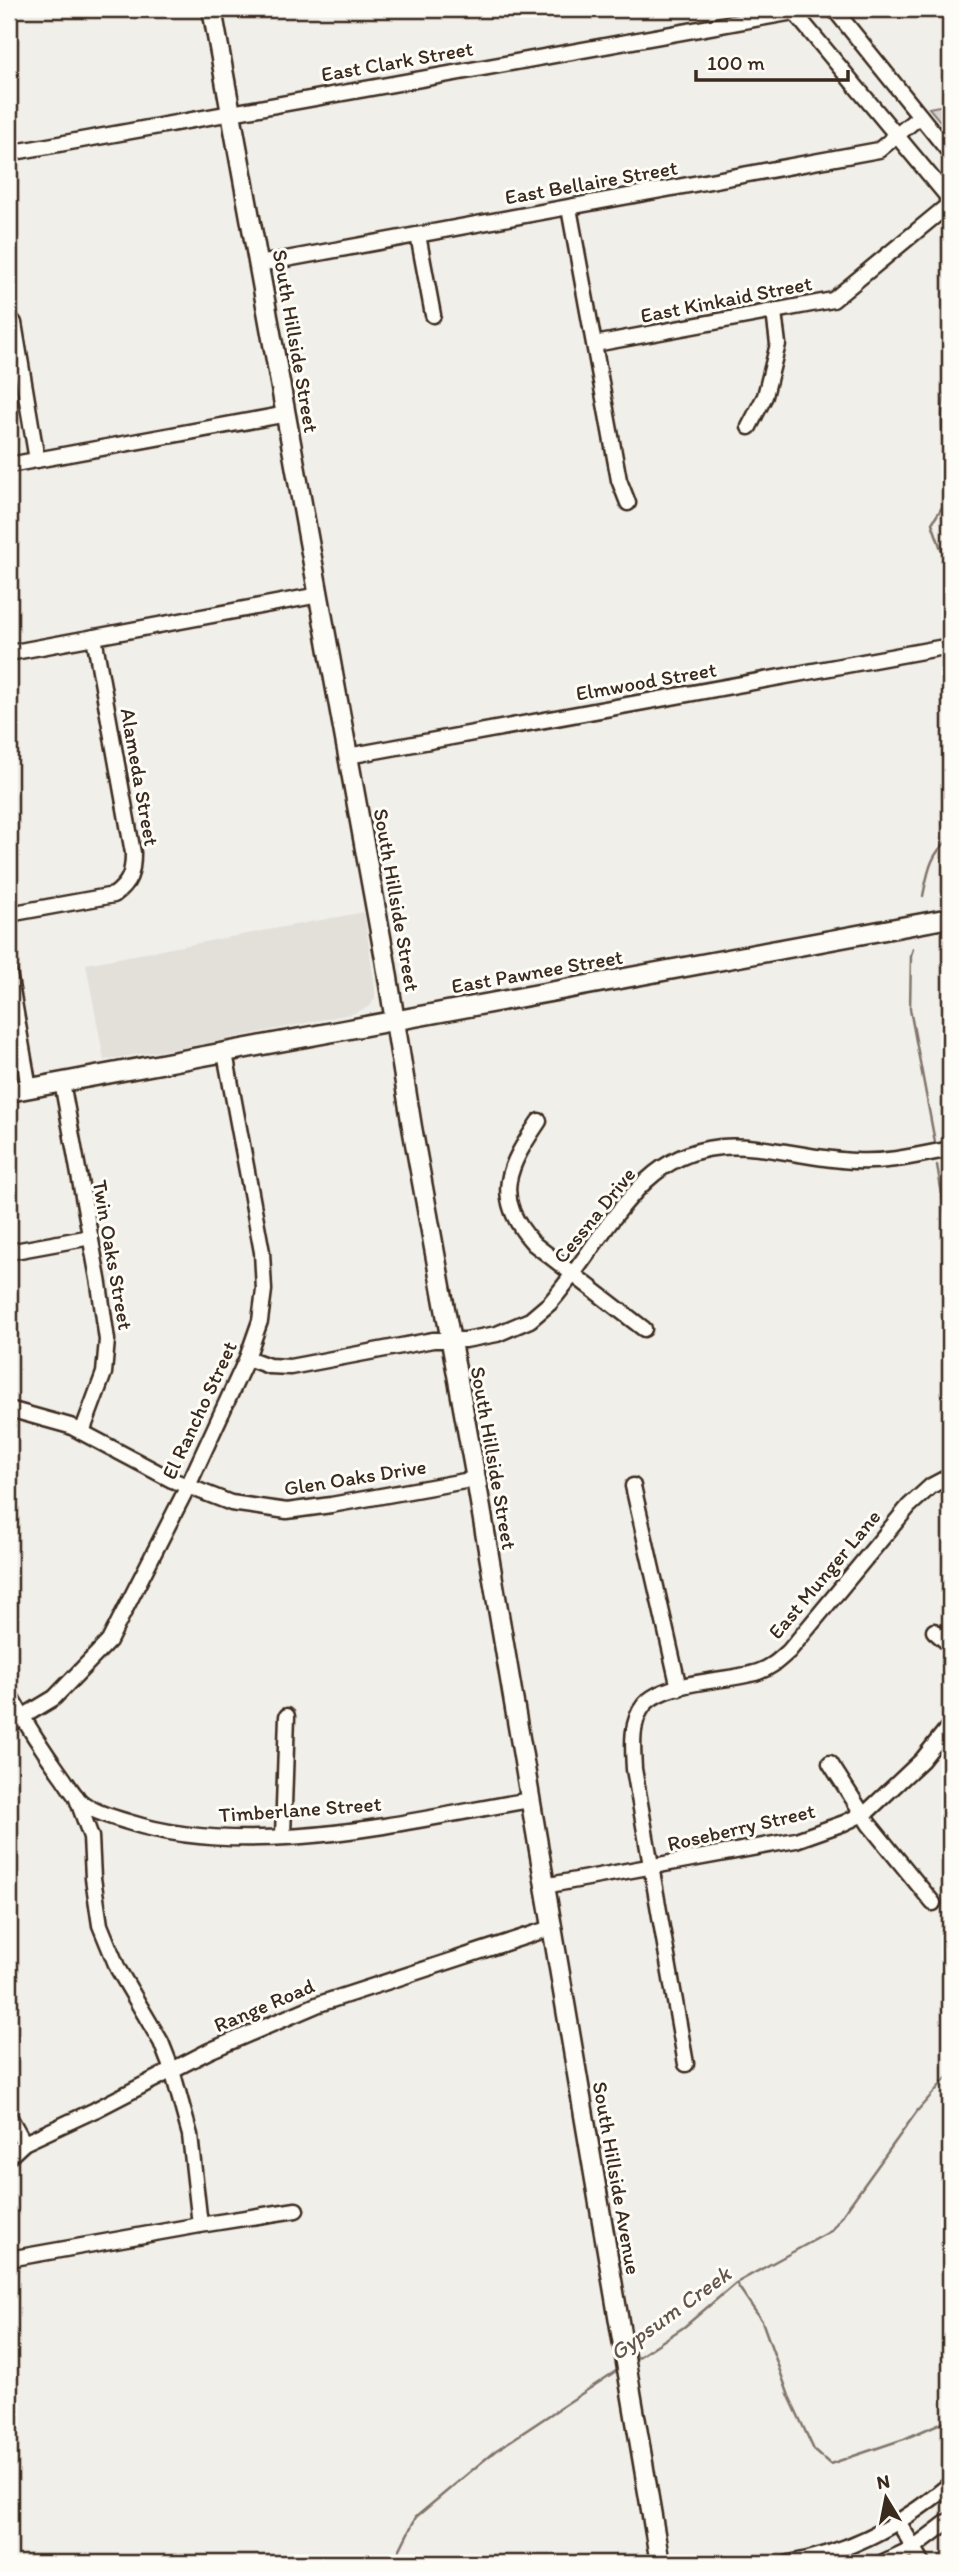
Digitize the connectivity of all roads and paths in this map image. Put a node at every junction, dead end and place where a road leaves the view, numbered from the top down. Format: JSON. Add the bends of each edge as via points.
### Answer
{"nodes":[{"id":1,"x":212,"y":9,"type":"edge"},
{"id":2,"x":834,"y":9,"type":"edge"},
{"id":3,"x":231,"y":112,"type":"junction"},
{"id":4,"x":919,"y":116,"type":"junction"},
{"id":5,"x":897,"y":135,"type":"junction"},
{"id":6,"x":9,"y":153,"type":"edge"},
{"id":7,"x":950,"y":153,"type":"edge"},
{"id":8,"x":569,"y":208,"type":"junction"},
{"id":9,"x":418,"y":235,"type":"junction"},
{"id":10,"x":259,"y":264,"type":"junction"},
{"id":11,"x":774,"y":312,"type":"junction"},
{"id":12,"x":433,"y":315,"type":"dead end"},
{"id":13,"x":9,"y":317,"type":"edge"},
{"id":14,"x":595,"y":344,"type":"junction"},
{"id":15,"x":287,"y":414,"type":"junction"},
{"id":16,"x":749,"y":427,"type":"dead end"},
{"id":17,"x":37,"y":460,"type":"junction"},
{"id":18,"x":9,"y":465,"type":"edge"},
{"id":19,"x":628,"y":503,"type":"dead end"},
{"id":20,"x":319,"y":594,"type":"junction"},
{"id":21,"x":94,"y":637,"type":"junction"},
{"id":22,"x":950,"y":646,"type":"edge"},
{"id":23,"x":9,"y":653,"type":"edge"},
{"id":24,"x":348,"y":756,"type":"junction"},
{"id":25,"x":9,"y":914,"type":"edge"},
{"id":26,"x":950,"y":918,"type":"edge"},
{"id":27,"x":9,"y":973,"type":"edge"},
{"id":28,"x":394,"y":1020,"type":"junction"},
{"id":29,"x":225,"y":1053,"type":"junction"},
{"id":30,"x":62,"y":1082,"type":"junction"},
{"id":31,"x":29,"y":1088,"type":"junction"},
{"id":32,"x":9,"y":1092,"type":"edge"},
{"id":33,"x":539,"y":1121,"type":"dead end"},
{"id":34,"x":950,"y":1149,"type":"edge"},
{"id":35,"x":91,"y":1237,"type":"junction"},
{"id":36,"x":9,"y":1252,"type":"edge"},
{"id":37,"x":573,"y":1274,"type":"junction"},
{"id":38,"x":644,"y":1329,"type":"dead end"},
{"id":39,"x":450,"y":1339,"type":"junction"},
{"id":40,"x":247,"y":1358,"type":"junction"},
{"id":41,"x":9,"y":1409,"type":"edge"},
{"id":42,"x":82,"y":1432,"type":"junction"},
{"id":43,"x":950,"y":1476,"type":"edge"},
{"id":44,"x":476,"y":1479,"type":"junction"},
{"id":45,"x":188,"y":1486,"type":"junction"},
{"id":46,"x":634,"y":1486,"type":"dead end"},
{"id":47,"x":934,"y":1631,"type":"dead end"},
{"id":48,"x":950,"y":1645,"type":"edge"},
{"id":49,"x":679,"y":1688,"type":"junction"},
{"id":50,"x":9,"y":1694,"type":"edge"},
{"id":51,"x":287,"y":1716,"type":"dead end"},
{"id":52,"x":22,"y":1717,"type":"junction"},
{"id":53,"x":9,"y":1725,"type":"edge"},
{"id":54,"x":950,"y":1725,"type":"edge"},
{"id":55,"x":830,"y":1763,"type":"dead end"},
{"id":56,"x":75,"y":1795,"type":"junction"},
{"id":57,"x":530,"y":1800,"type":"junction"},
{"id":58,"x":863,"y":1814,"type":"junction"},
{"id":59,"x":283,"y":1836,"type":"junction"},
{"id":60,"x":652,"y":1867,"type":"junction"},
{"id":61,"x":544,"y":1886,"type":"junction"},
{"id":62,"x":933,"y":1903,"type":"dead end"},
{"id":63,"x":551,"y":1928,"type":"junction"},
{"id":64,"x":686,"y":2064,"type":"dead end"},
{"id":65,"x":172,"y":2070,"type":"junction"},
{"id":66,"x":9,"y":2116,"type":"edge"},
{"id":67,"x":24,"y":2143,"type":"junction"},
{"id":68,"x":9,"y":2157,"type":"edge"},
{"id":69,"x":296,"y":2210,"type":"dead end"},
{"id":70,"x":200,"y":2224,"type":"junction"},
{"id":71,"x":9,"y":2259,"type":"edge"},
{"id":72,"x":950,"y":2484,"type":"edge"},
{"id":73,"x":950,"y":2520,"type":"edge"},
{"id":74,"x":899,"y":2523,"type":"junction"},
{"id":75,"x":913,"y":2548,"type":"junction"},
{"id":76,"x":660,"y":2563,"type":"edge"},
{"id":77,"x":792,"y":2563,"type":"edge"},
{"id":78,"x":881,"y":2563,"type":"edge"},
{"id":79,"x":923,"y":2563,"type":"edge"}],
"edges":[{"from":1,"to":3,"type":"main road","name":"South Hillside Street"},
{"from":2,"to":4,"type":"street"},
{"from":3,"to":5,"type":"street","name":"East Clark Street","via":[[794,12]]},
{"from":3,"to":6,"type":"street","name":"East Clark Street"},
{"from":3,"to":10,"type":"main road","name":"South Hillside Street"},
{"from":4,"to":5,"type":"street","name":"East Bellaire Street"},
{"from":4,"to":7,"type":"street"},
{"from":5,"to":8,"type":"street","name":"East Bellaire Street","via":[[879,150]]},
{"from":5,"to":11,"type":"street","name":"East Kinkaid Street","via":[[947,196],[947,206],[833,300]]},
{"from":8,"to":9,"type":"street","name":"East Bellaire Street"},
{"from":8,"to":14,"type":"street"},
{"from":9,"to":10,"type":"street","name":"East Bellaire Street"},
{"from":9,"to":12,"type":"street"},
{"from":10,"to":15,"type":"main road","name":"South Hillside Street"},
{"from":11,"to":14,"type":"street","name":"East Kinkaid Street"},
{"from":11,"to":16,"type":"street","via":[[778,344],[765,396]]},
{"from":13,"to":17,"type":"street","via":[[14,323]]},
{"from":14,"to":19,"type":"street","via":[[619,480]]},
{"from":15,"to":17,"type":"street"},
{"from":15,"to":20,"type":"main road","name":"South Hillside Street"},
{"from":17,"to":18,"type":"street"},
{"from":20,"to":21,"type":"street"},
{"from":20,"to":24,"type":"main road","name":"South Hillside Street"},
{"from":21,"to":23,"type":"street"},
{"from":21,"to":25,"type":"street","name":"Alameda Street","via":[[133,853],[131,877],[114,895]]},
{"from":22,"to":24,"type":"street","name":"Elmwood Street"},
{"from":24,"to":28,"type":"main road","name":"South Hillside Street"},
{"from":26,"to":28,"type":"main road","name":"East Pawnee Street"},
{"from":27,"to":31,"type":"street"},
{"from":28,"to":29,"type":"main road","name":"East Pawnee Street"},
{"from":28,"to":39,"type":"main road","name":"South Hillside Street"},
{"from":29,"to":30,"type":"main road","name":"East Pawnee Street"},
{"from":29,"to":40,"type":"street","name":"El Rancho Street","via":[[262,1252],[260,1321]]},
{"from":30,"to":31,"type":"main road","name":"East Pawnee Street"},
{"from":30,"to":35,"type":"street","name":"Twin Oaks Street"},
{"from":31,"to":32,"type":"main road","name":"East Pawnee Street"},
{"from":33,"to":37,"type":"street","via":[[515,1157],[508,1186],[510,1209],[534,1244]]},
{"from":34,"to":37,"type":"street","name":"Cessna Drive","via":[[866,1161],[751,1146],[697,1152],[647,1180]]},
{"from":35,"to":36,"type":"street"},
{"from":35,"to":42,"type":"street","name":"Twin Oaks Street","via":[[107,1356]]},
{"from":37,"to":38,"type":"street"},
{"from":37,"to":39,"type":"street","name":"Cessna Drive","via":[[551,1303],[515,1328]]},
{"from":39,"to":40,"type":"street","name":"Cessna Drive","via":[[290,1367]]},
{"from":39,"to":44,"type":"main road","name":"South Hillside Street"},
{"from":40,"to":45,"type":"street","name":"El Rancho Street"},
{"from":41,"to":42,"type":"street","name":"Glen Oaks Drive"},
{"from":42,"to":45,"type":"street","name":"Glen Oaks Drive"},
{"from":43,"to":49,"type":"street","name":"East Munger Lane","via":[[909,1506],[773,1666]]},
{"from":44,"to":45,"type":"street","name":"Glen Oaks Drive","via":[[287,1511],[231,1503]]},
{"from":44,"to":57,"type":"main road","name":"South Hillside Street"},
{"from":45,"to":52,"type":"street","name":"El Rancho Street","via":[[109,1641],[54,1698]]},
{"from":46,"to":49,"type":"street"},
{"from":47,"to":48,"type":"street"},
{"from":49,"to":60,"type":"street","name":"East Munger Lane","via":[[643,1706],[633,1738]]},
{"from":50,"to":52,"type":"street","name":"Timberlane Street"},
{"from":51,"to":59,"type":"street"},
{"from":52,"to":53,"type":"street","name":"El Rancho Street"},
{"from":52,"to":56,"type":"street","name":"Timberlane Street"},
{"from":54,"to":58,"type":"street","name":"Roseberry Street","via":[[922,1760]]},
{"from":55,"to":58,"type":"street"},
{"from":56,"to":59,"type":"street","name":"Timberlane Street","via":[[101,1813],[170,1833],[224,1838]]},
{"from":56,"to":65,"type":"street","via":[[90,1837],[100,1925]]},
{"from":57,"to":59,"type":"street","name":"Timberlane Street","via":[[363,1829]]},
{"from":57,"to":61,"type":"main road","name":"South Hillside Avenue"},
{"from":58,"to":60,"type":"street","name":"Roseberry Street","via":[[796,1840]]},
{"from":58,"to":62,"type":"street"},
{"from":60,"to":61,"type":"street","name":"Roseberry Street"},
{"from":60,"to":64,"type":"street","name":"East Munger Lane"},
{"from":61,"to":63,"type":"main road","name":"South Hillside Avenue"},
{"from":63,"to":65,"type":"street","name":"Range Road","via":[[319,2004]]},
{"from":63,"to":76,"type":"main road","name":"South Hillside Avenue"},
{"from":65,"to":67,"type":"street","name":"Range Road"},
{"from":65,"to":70,"type":"street","via":[[190,2135]]},
{"from":66,"to":67,"type":"street"},
{"from":67,"to":68,"type":"street","name":"Range Road"},
{"from":69,"to":70,"type":"street"},
{"from":70,"to":71,"type":"street"},
{"from":72,"to":74,"type":"street"},
{"from":73,"to":75,"type":"street"},
{"from":74,"to":75,"type":"street"},
{"from":74,"to":77,"type":"street","via":[[856,2544]]},
{"from":75,"to":78,"type":"street"},
{"from":75,"to":79,"type":"street"}]}
